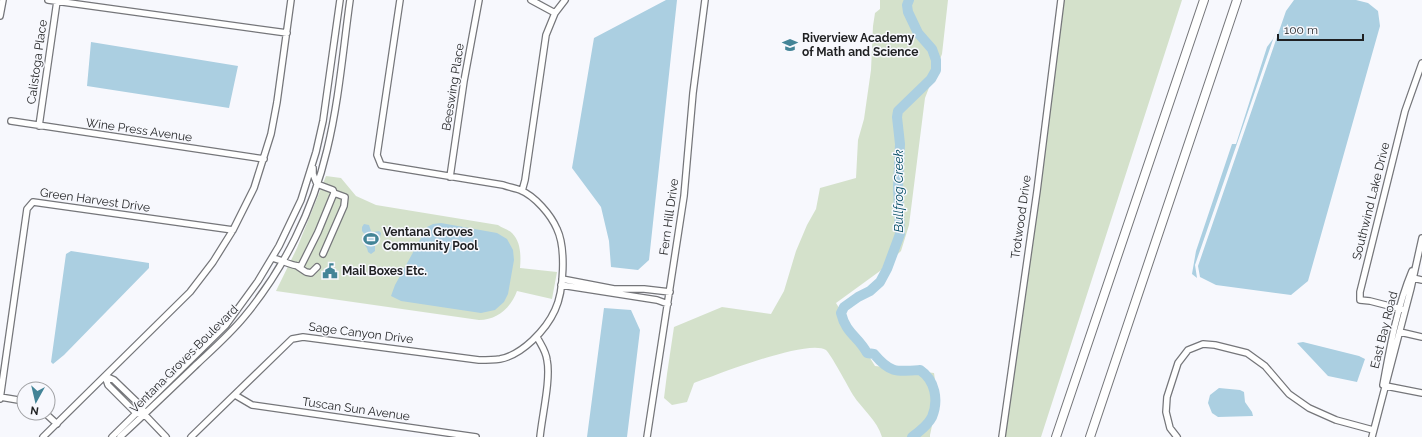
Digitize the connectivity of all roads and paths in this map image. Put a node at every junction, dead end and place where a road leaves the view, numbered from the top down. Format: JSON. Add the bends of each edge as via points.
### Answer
{"nodes":[{"id":1,"x":3,"y":0,"type":"edge"},
{"id":2,"x":48,"y":0,"type":"edge"},
{"id":3,"x":291,"y":0,"type":"edge"},
{"id":4,"x":340,"y":0,"type":"edge"},
{"id":5,"x":350,"y":0,"type":"edge"},
{"id":6,"x":400,"y":0,"type":"edge"},
{"id":7,"x":479,"y":0,"type":"edge"},
{"id":8,"x":531,"y":0,"type":"edge"},
{"id":9,"x":565,"y":0,"type":"edge"},
{"id":10,"x":705,"y":0,"type":"edge"},
{"id":11,"x":1061,"y":0,"type":"edge"},
{"id":12,"x":1204,"y":0,"type":"edge"},
{"id":13,"x":1237,"y":0,"type":"edge"},
{"id":14,"x":57,"y":1,"type":"junction"},
{"id":15,"x":555,"y":13,"type":"junction"},
{"id":16,"x":0,"y":16,"type":"edge"},
{"id":17,"x":287,"y":33,"type":"junction"},
{"id":18,"x":1422,"y":63,"type":"edge"},
{"id":19,"x":11,"y":122,"type":"dead end"},
{"id":20,"x":39,"y":126,"type":"junction"},
{"id":21,"x":264,"y":159,"type":"junction"},
{"id":22,"x":314,"y":160,"type":"junction"},
{"id":23,"x":450,"y":177,"type":"junction"},
{"id":24,"x":317,"y":184,"type":"junction"},
{"id":25,"x":522,"y":190,"type":"junction"},
{"id":26,"x":334,"y":193,"type":"junction"},
{"id":27,"x":233,"y":230,"type":"junction"},
{"id":28,"x":1422,"y":238,"type":"edge"},
{"id":29,"x":323,"y":254,"type":"dead end"},
{"id":30,"x":273,"y":258,"type":"junction"},
{"id":31,"x":283,"y":260,"type":"junction"},
{"id":32,"x":1416,"y":262,"type":"junction"},
{"id":33,"x":297,"y":266,"type":"junction"},
{"id":34,"x":317,"y":267,"type":"dead end"},
{"id":35,"x":1413,"y":278,"type":"junction"},
{"id":36,"x":1422,"y":280,"type":"edge"},
{"id":37,"x":562,"y":282,"type":"junction"},
{"id":38,"x":670,"y":292,"type":"junction"},
{"id":39,"x":668,"y":304,"type":"junction"},
{"id":40,"x":1402,"y":309,"type":"junction"},
{"id":41,"x":1400,"y":332,"type":"junction"},
{"id":42,"x":537,"y":337,"type":"junction"},
{"id":43,"x":1422,"y":337,"type":"edge"},
{"id":44,"x":105,"y":376,"type":"junction"},
{"id":45,"x":1386,"y":386,"type":"junction"},
{"id":46,"x":1422,"y":393,"type":"edge"},
{"id":47,"x":235,"y":395,"type":"junction"},
{"id":48,"x":0,"y":398,"type":"edge"},
{"id":49,"x":16,"y":400,"type":"edge"},
{"id":50,"x":1380,"y":405,"type":"junction"},
{"id":51,"x":142,"y":407,"type":"junction"},
{"id":52,"x":136,"y":413,"type":"junction"},
{"id":53,"x":144,"y":414,"type":"junction"},
{"id":54,"x":54,"y":421,"type":"edge"},
{"id":55,"x":57,"y":424,"type":"junction"},
{"id":56,"x":1373,"y":430,"type":"junction"},
{"id":57,"x":43,"y":437,"type":"edge"},
{"id":58,"x":112,"y":437,"type":"edge"},
{"id":59,"x":120,"y":437,"type":"edge"},
{"id":60,"x":166,"y":437,"type":"edge"},
{"id":61,"x":191,"y":437,"type":"edge"},
{"id":62,"x":476,"y":437,"type":"edge"},
{"id":63,"x":540,"y":437,"type":"edge"},
{"id":64,"x":647,"y":437,"type":"edge"},
{"id":65,"x":1002,"y":437,"type":"edge"},
{"id":66,"x":1056,"y":437,"type":"edge"},
{"id":67,"x":1090,"y":437,"type":"edge"},
{"id":68,"x":1177,"y":437,"type":"edge"},
{"id":69,"x":1372,"y":437,"type":"edge"}],
"edges":[{"from":1,"to":16,"type":"street"},
{"from":2,"to":14,"type":"street"},
{"from":3,"to":17,"type":"street"},
{"from":4,"to":22,"type":"street","name":"Ventana Groves Boulevard","via":[[323,121]]},
{"from":5,"to":24,"type":"street","name":"Ventana Groves Boulevard","via":[[334,116]]},
{"from":6,"to":23,"type":"street","via":[[377,155],[381,165]]},
{"from":7,"to":23,"type":"street","name":"Beeswing Place"},
{"from":8,"to":15,"type":"street"},
{"from":9,"to":15,"type":"street"},
{"from":10,"to":38,"type":"street","name":"Fern Hill Drive","via":[[693,93],[684,196]]},
{"from":11,"to":65,"type":"street","name":"Trotwood Drive"},
{"from":12,"to":66,"type":"highway"},
{"from":13,"to":67,"type":"highway"},
{"from":14,"to":17,"type":"street"},
{"from":14,"to":20,"type":"street","name":"Calistoga Place"},
{"from":15,"to":25,"type":"street","via":[[544,43]]},
{"from":17,"to":21,"type":"street","via":[[274,118]]},
{"from":18,"to":40,"type":"street","name":"Southwind Lake Drive","via":[[1405,110],[1360,292],[1360,300]]},
{"from":19,"to":20,"type":"street","name":"Wine Press Avenue"},
{"from":20,"to":21,"type":"street","name":"Wine Press Avenue"},
{"from":21,"to":27,"type":"street","via":[[254,188]]},
{"from":22,"to":24,"type":"street","via":[[313,174]]},
{"from":22,"to":30,"type":"street","name":"Ventana Groves Boulevard","via":[[298,205]]},
{"from":23,"to":25,"type":"street"},
{"from":24,"to":26,"type":"street","via":[[333,190]]},
{"from":24,"to":31,"type":"street","name":"Ventana Groves Boulevard","via":[[306,215]]},
{"from":25,"to":37,"type":"street","via":[[540,205],[557,229],[562,244]]},
{"from":26,"to":29,"type":"street","via":[[345,197],[344,206]]},
{"from":26,"to":33,"type":"street","via":[[301,266]]},
{"from":27,"to":44,"type":"street","via":[[190,292]]},
{"from":27,"to":48,"type":"street","name":"Green Harvest Drive","via":[[33,202],[27,209]]},
{"from":28,"to":32,"type":"street","name":"East Bay Road"},
{"from":30,"to":31,"type":"street"},
{"from":30,"to":51,"type":"street","name":"Ventana Groves Boulevard","via":[[226,325]]},
{"from":31,"to":33,"type":"street"},
{"from":31,"to":53,"type":"street","name":"Ventana Groves Boulevard","via":[[267,287],[243,318]]},
{"from":32,"to":35,"type":"street","name":"East Bay Road"},
{"from":32,"to":40,"type":"street","name":"East Bay Road"},
{"from":33,"to":34,"type":"street","via":[[311,273]]},
{"from":35,"to":36,"type":"street"},
{"from":35,"to":40,"type":"street","name":"East Bay Road"},
{"from":37,"to":38,"type":"street","via":[[614,289]]},
{"from":37,"to":39,"type":"street"},
{"from":37,"to":42,"type":"street","name":"Sage Canyon Drive","via":[[555,310]]},
{"from":38,"to":39,"type":"street","name":"Fern Hill Drive"},
{"from":39,"to":64,"type":"street","name":"Fern Hill Drive"},
{"from":40,"to":41,"type":"street","name":"East Bay Road"},
{"from":40,"to":50,"type":"street","name":"East Bay Road","via":[[1388,355]]},
{"from":41,"to":43,"type":"street"},
{"from":41,"to":45,"type":"street","name":"East Bay Road"},
{"from":42,"to":47,"type":"street","name":"Sage Canyon Drive","via":[[520,351],[501,359],[479,360],[296,338],[292,339]]},
{"from":42,"to":63,"type":"street","via":[[547,361]]},
{"from":44,"to":51,"type":"street","via":[[114,380]]},
{"from":44,"to":52,"type":"street","via":[[108,385]]},
{"from":44,"to":55,"type":"street"},
{"from":45,"to":46,"type":"street"},
{"from":45,"to":50,"type":"street","name":"East Bay Road"},
{"from":47,"to":61,"type":"street","name":"Sage Canyon Drive"},
{"from":47,"to":62,"type":"street","name":"Tuscan Sun Avenue","via":[[252,405]]},
{"from":48,"to":49,"type":"street","name":"Green Harvest Drive"},
{"from":50,"to":56,"type":"street","name":"East Bay Road"},
{"from":51,"to":52,"type":"street","name":"Ventana Groves Boulevard"},
{"from":51,"to":53,"type":"street"},
{"from":52,"to":53,"type":"street"},
{"from":52,"to":58,"type":"street","name":"Ventana Groves Boulevard"},
{"from":53,"to":59,"type":"street","name":"Ventana Groves Boulevard"},
{"from":53,"to":60,"type":"street"},
{"from":54,"to":55,"type":"street"},
{"from":55,"to":57,"type":"street"},
{"from":56,"to":68,"type":"street","via":[[1336,420],[1309,408],[1289,394],[1265,366],[1247,353],[1203,344],[1188,350],[1178,363],[1168,397],[1166,412],[1170,428]]},
{"from":56,"to":69,"type":"street","name":"East Bay Road"}]}
